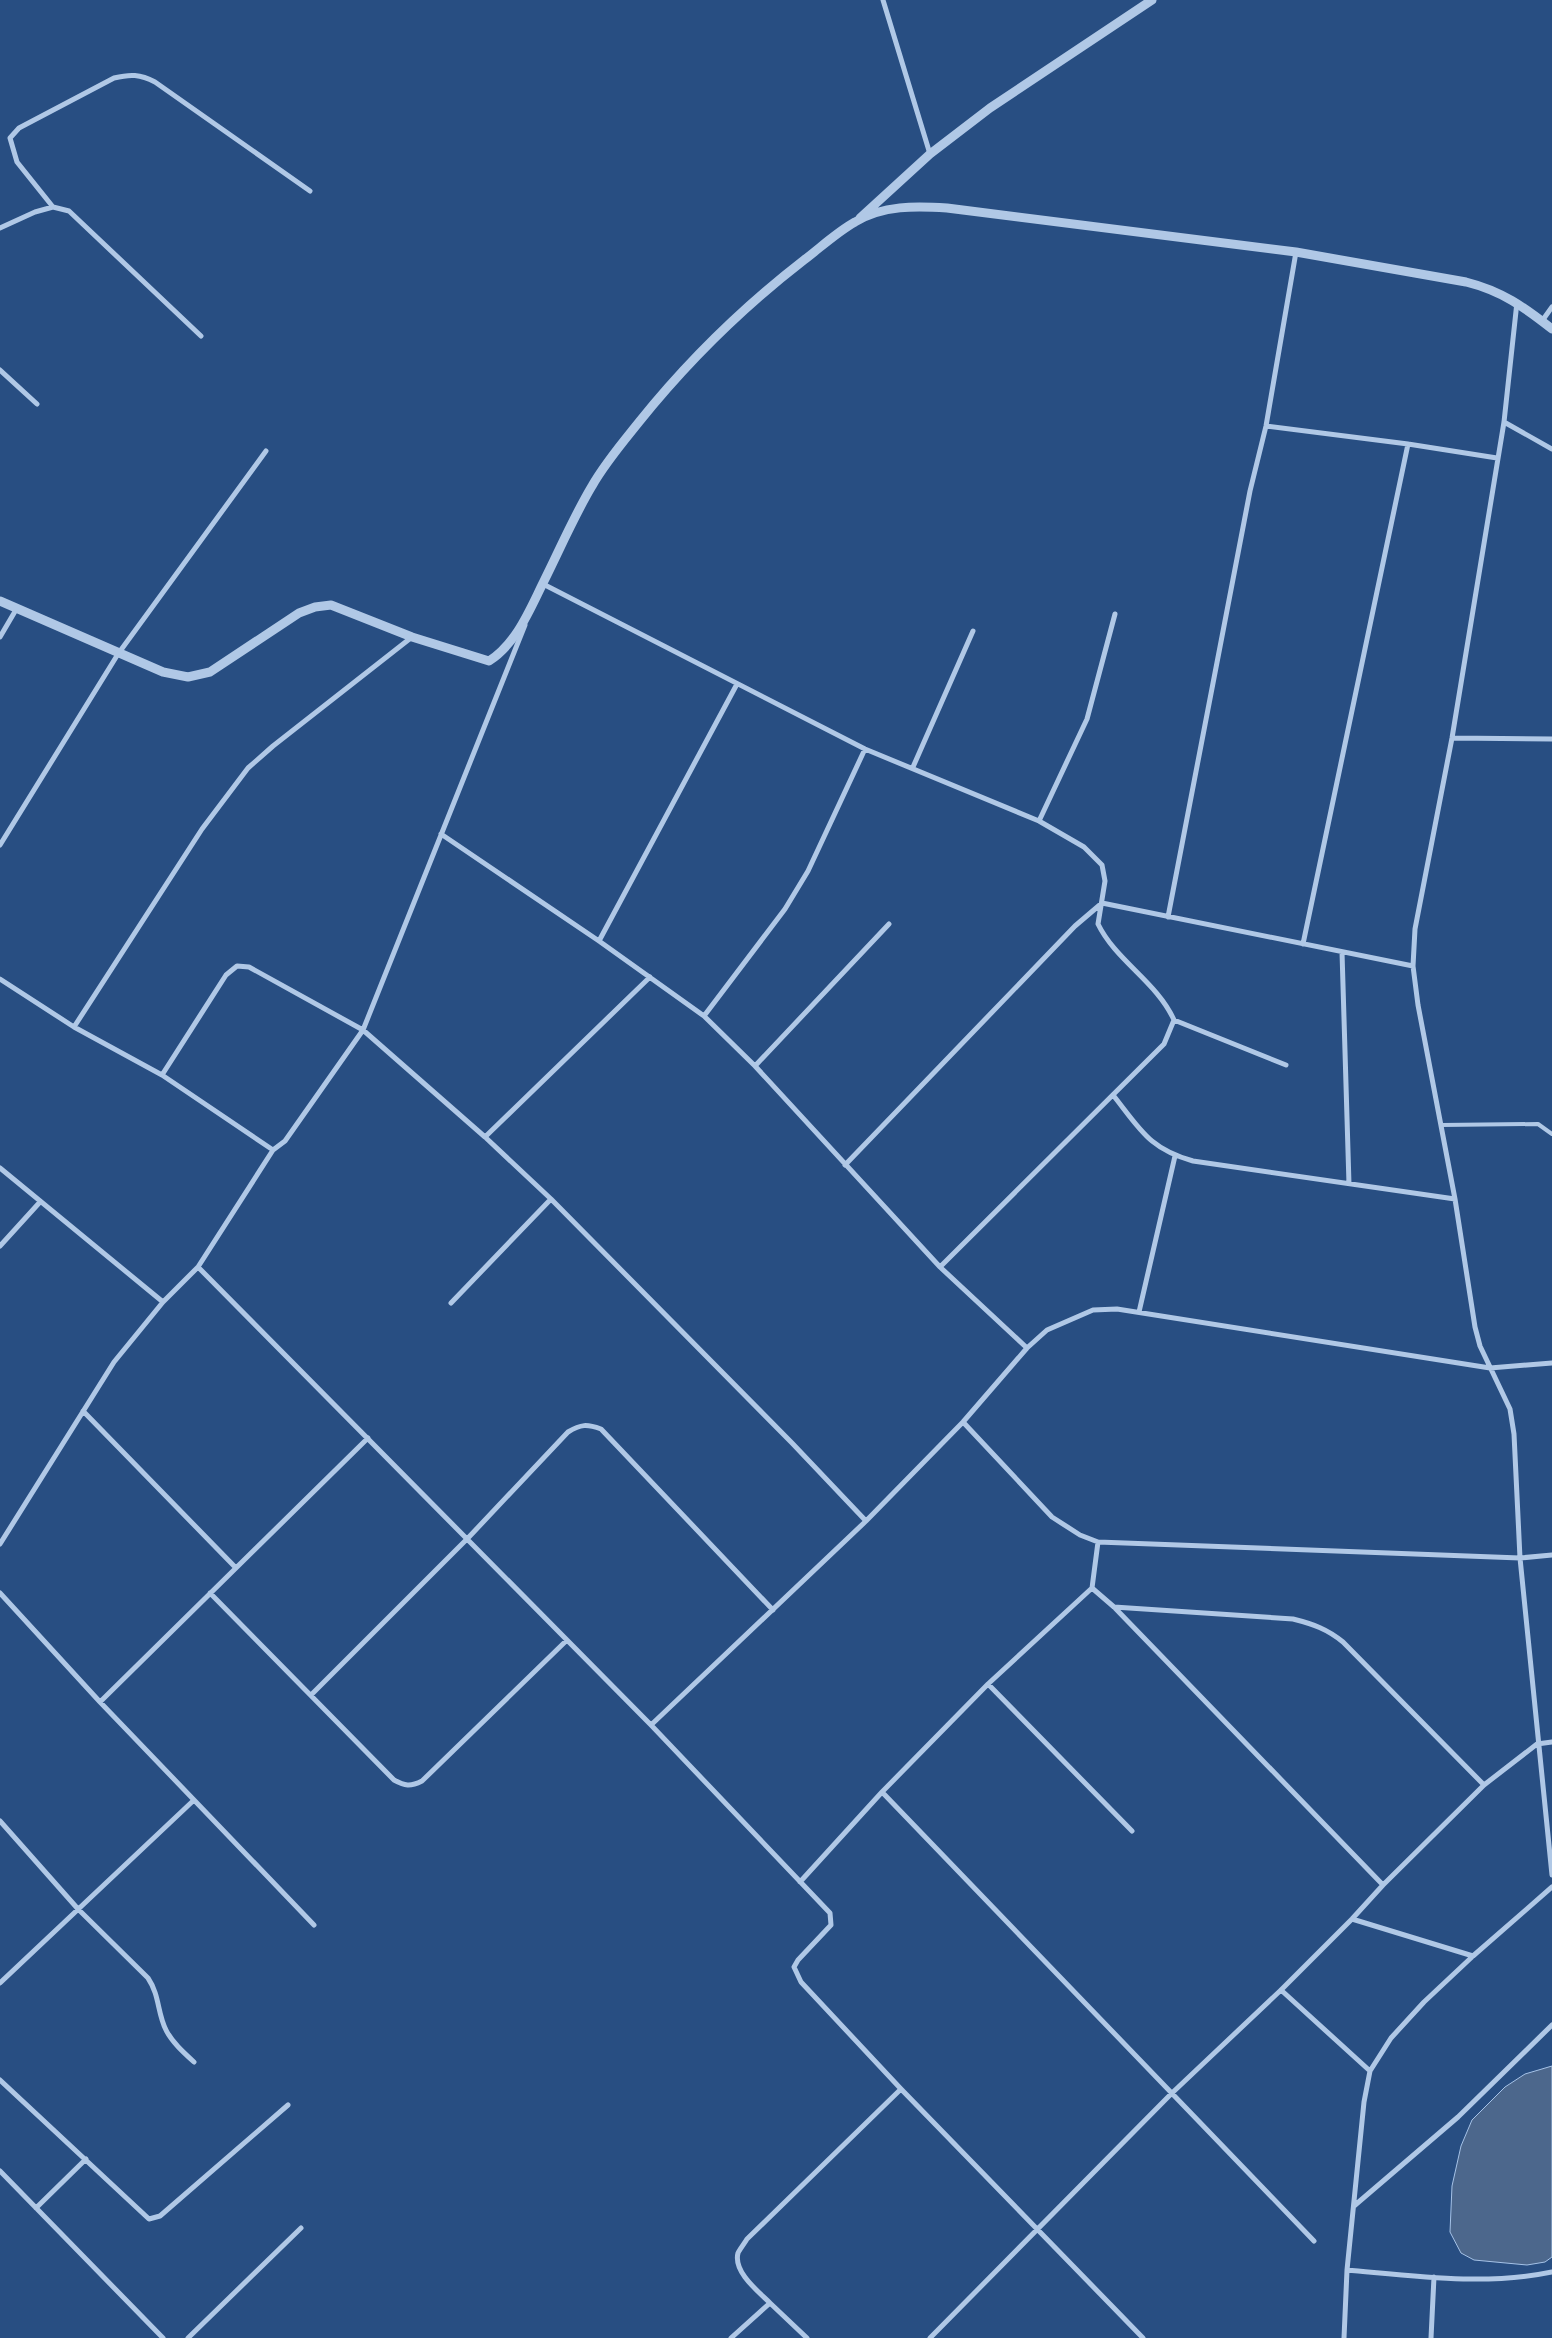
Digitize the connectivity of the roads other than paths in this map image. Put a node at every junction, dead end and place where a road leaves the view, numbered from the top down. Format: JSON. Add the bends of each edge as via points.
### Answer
{"nodes":[{"id":1,"x":883,"y":0,"type":"edge"},
{"id":2,"x":1152,"y":0,"type":"edge"},
{"id":3,"x":930,"y":154,"type":"junction"},
{"id":4,"x":310,"y":191,"type":"dead end"},
{"id":5,"x":54,"y":207,"type":"junction"},
{"id":6,"x":856,"y":221,"type":"junction"},
{"id":7,"x":0,"y":228,"type":"edge"},
{"id":8,"x":1296,"y":252,"type":"junction"},
{"id":9,"x":1517,"y":302,"type":"junction"},
{"id":10,"x":1552,"y":307,"type":"edge"},
{"id":11,"x":1542,"y":321,"type":"junction"},
{"id":12,"x":1552,"y":329,"type":"edge"},
{"id":13,"x":201,"y":336,"type":"dead end"},
{"id":14,"x":0,"y":370,"type":"edge"},
{"id":15,"x":37,"y":404,"type":"dead end"},
{"id":16,"x":1504,"y":422,"type":"junction"},
{"id":17,"x":1266,"y":426,"type":"junction"},
{"id":18,"x":1408,"y":444,"type":"junction"},
{"id":19,"x":1552,"y":449,"type":"edge"},
{"id":20,"x":266,"y":451,"type":"dead end"},
{"id":21,"x":1497,"y":458,"type":"junction"},
{"id":22,"x":543,"y":584,"type":"junction"},
{"id":23,"x":0,"y":602,"type":"edge"},
{"id":24,"x":17,"y":608,"type":"junction"},
{"id":25,"x":531,"y":610,"type":"junction"},
{"id":26,"x":1116,"y":614,"type":"dead end"},
{"id":27,"x":973,"y":632,"type":"dead end"},
{"id":28,"x":0,"y":637,"type":"edge"},
{"id":29,"x":412,"y":637,"type":"junction"},
{"id":30,"x":118,"y":654,"type":"junction"},
{"id":31,"x":737,"y":684,"type":"junction"},
{"id":32,"x":1452,"y":738,"type":"junction"},
{"id":33,"x":1552,"y":739,"type":"edge"},
{"id":34,"x":865,"y":749,"type":"junction"},
{"id":35,"x":913,"y":767,"type":"junction"},
{"id":36,"x":1039,"y":821,"type":"junction"},
{"id":37,"x":441,"y":834,"type":"junction"},
{"id":38,"x":0,"y":845,"type":"edge"},
{"id":39,"x":1102,"y":903,"type":"junction"},
{"id":40,"x":1168,"y":917,"type":"junction"},
{"id":41,"x":889,"y":924,"type":"dead end"},
{"id":42,"x":599,"y":941,"type":"junction"},
{"id":43,"x":1302,"y":944,"type":"junction"},
{"id":44,"x":1342,"y":952,"type":"junction"},
{"id":45,"x":1413,"y":966,"type":"junction"},
{"id":46,"x":650,"y":977,"type":"junction"},
{"id":47,"x":0,"y":979,"type":"edge"},
{"id":48,"x":704,"y":1016,"type":"junction"},
{"id":49,"x":1174,"y":1020,"type":"junction"},
{"id":50,"x":74,"y":1027,"type":"junction"},
{"id":51,"x":363,"y":1030,"type":"junction"},
{"id":52,"x":1286,"y":1064,"type":"dead end"},
{"id":53,"x":755,"y":1066,"type":"junction"},
{"id":54,"x":162,"y":1075,"type":"junction"},
{"id":55,"x":1114,"y":1095,"type":"junction"},
{"id":56,"x":1441,"y":1125,"type":"junction"},
{"id":57,"x":1552,"y":1134,"type":"edge"},
{"id":58,"x":485,"y":1137,"type":"junction"},
{"id":59,"x":273,"y":1150,"type":"junction"},
{"id":60,"x":1175,"y":1156,"type":"junction"},
{"id":61,"x":845,"y":1165,"type":"junction"},
{"id":62,"x":0,"y":1168,"type":"edge"},
{"id":63,"x":1348,"y":1184,"type":"junction"},
{"id":64,"x":551,"y":1199,"type":"junction"},
{"id":65,"x":1455,"y":1199,"type":"junction"},
{"id":66,"x":40,"y":1202,"type":"junction"},
{"id":67,"x":0,"y":1246,"type":"edge"},
{"id":68,"x":940,"y":1266,"type":"junction"},
{"id":69,"x":198,"y":1267,"type":"junction"},
{"id":70,"x":163,"y":1302,"type":"junction"},
{"id":71,"x":451,"y":1303,"type":"dead end"},
{"id":72,"x":1138,"y":1312,"type":"junction"},
{"id":73,"x":1028,"y":1348,"type":"junction"},
{"id":74,"x":1552,"y":1363,"type":"edge"},
{"id":75,"x":1490,"y":1368,"type":"junction"},
{"id":76,"x":83,"y":1411,"type":"junction"},
{"id":77,"x":963,"y":1422,"type":"junction"},
{"id":78,"x":368,"y":1438,"type":"junction"},
{"id":79,"x":866,"y":1521,"type":"junction"},
{"id":80,"x":468,"y":1538,"type":"junction"},
{"id":81,"x":1098,"y":1542,"type":"junction"},
{"id":82,"x":0,"y":1544,"type":"edge"},
{"id":83,"x":1552,"y":1555,"type":"edge"},
{"id":84,"x":1520,"y":1558,"type":"junction"},
{"id":85,"x":236,"y":1568,"type":"junction"},
{"id":86,"x":1092,"y":1588,"type":"junction"},
{"id":87,"x":0,"y":1593,"type":"edge"},
{"id":88,"x":210,"y":1593,"type":"junction"},
{"id":89,"x":1114,"y":1606,"type":"junction"},
{"id":90,"x":773,"y":1610,"type":"junction"},
{"id":91,"x":567,"y":1640,"type":"junction"},
{"id":92,"x":988,"y":1684,"type":"junction"},
{"id":93,"x":311,"y":1695,"type":"junction"},
{"id":94,"x":100,"y":1702,"type":"junction"},
{"id":95,"x":652,"y":1726,"type":"junction"},
{"id":96,"x":1552,"y":1742,"type":"edge"},
{"id":97,"x":1538,"y":1744,"type":"junction"},
{"id":98,"x":1484,"y":1785,"type":"junction"},
{"id":99,"x":882,"y":1792,"type":"junction"},
{"id":100,"x":194,"y":1800,"type":"junction"},
{"id":101,"x":0,"y":1821,"type":"edge"},
{"id":102,"x":1132,"y":1831,"type":"dead end"},
{"id":103,"x":1552,"y":1875,"type":"edge"},
{"id":104,"x":800,"y":1882,"type":"junction"},
{"id":105,"x":1383,"y":1885,"type":"junction"},
{"id":106,"x":1552,"y":1887,"type":"edge"},
{"id":107,"x":78,"y":1909,"type":"junction"},
{"id":108,"x":1352,"y":1920,"type":"junction"},
{"id":109,"x":314,"y":1925,"type":"dead end"},
{"id":110,"x":1473,"y":1956,"type":"junction"},
{"id":111,"x":0,"y":1983,"type":"edge"},
{"id":112,"x":1281,"y":1990,"type":"junction"},
{"id":113,"x":1552,"y":2025,"type":"edge"},
{"id":114,"x":194,"y":2062,"type":"dead end"},
{"id":115,"x":1370,"y":2070,"type":"junction"},
{"id":116,"x":0,"y":2080,"type":"edge"},
{"id":117,"x":901,"y":2090,"type":"junction"},
{"id":118,"x":1171,"y":2094,"type":"junction"},
{"id":119,"x":288,"y":2106,"type":"dead end"},
{"id":120,"x":86,"y":2159,"type":"junction"},
{"id":121,"x":0,"y":2171,"type":"edge"},
{"id":122,"x":1354,"y":2206,"type":"junction"},
{"id":123,"x":36,"y":2208,"type":"junction"},
{"id":124,"x":301,"y":2228,"type":"dead end"},
{"id":125,"x":1037,"y":2230,"type":"junction"},
{"id":126,"x":1314,"y":2241,"type":"dead end"},
{"id":127,"x":1347,"y":2270,"type":"junction"},
{"id":128,"x":1552,"y":2272,"type":"edge"},
{"id":129,"x":1434,"y":2278,"type":"junction"},
{"id":130,"x":770,"y":2303,"type":"junction"},
{"id":131,"x":164,"y":2338,"type":"edge"},
{"id":132,"x":188,"y":2338,"type":"edge"},
{"id":133,"x":731,"y":2338,"type":"edge"},
{"id":134,"x":806,"y":2338,"type":"edge"},
{"id":135,"x":930,"y":2338,"type":"edge"},
{"id":136,"x":1143,"y":2338,"type":"edge"},
{"id":137,"x":1344,"y":2338,"type":"edge"},
{"id":138,"x":1431,"y":2338,"type":"edge"}],
"edges":[{"from":1,"to":3,"type":"street"},
{"from":2,"to":3,"type":"street","via":[[990,108]]},
{"from":3,"to":6,"type":"street"},
{"from":4,"to":5,"type":"street","via":[[155,82],[130,74],[114,78],[19,128],[10,138],[17,162]]},
{"from":5,"to":7,"type":"street"},
{"from":5,"to":13,"type":"street","via":[[69,211]]},
{"from":6,"to":8,"type":"street","via":[[889,209],[938,207]]},
{"from":6,"to":22,"type":"street","via":[[766,290],[722,329],[666,388],[592,485]]},
{"from":8,"to":9,"type":"street","via":[[1486,286]]},
{"from":8,"to":17,"type":"street"},
{"from":9,"to":11,"type":"street"},
{"from":9,"to":16,"type":"street"},
{"from":10,"to":11,"type":"street"},
{"from":11,"to":12,"type":"street"},
{"from":14,"to":15,"type":"street"},
{"from":16,"to":19,"type":"street"},
{"from":16,"to":21,"type":"street"},
{"from":17,"to":18,"type":"street"},
{"from":17,"to":40,"type":"street","via":[[1250,492]]},
{"from":18,"to":21,"type":"street"},
{"from":18,"to":43,"type":"street"},
{"from":20,"to":30,"type":"street"},
{"from":21,"to":32,"type":"street"},
{"from":22,"to":25,"type":"street"},
{"from":22,"to":31,"type":"street"},
{"from":23,"to":24,"type":"street"},
{"from":24,"to":28,"type":"street"},
{"from":24,"to":30,"type":"street"},
{"from":25,"to":29,"type":"street","via":[[514,636],[489,660]]},
{"from":25,"to":37,"type":"street"},
{"from":26,"to":36,"type":"street","via":[[1087,719]]},
{"from":27,"to":35,"type":"street"},
{"from":29,"to":30,"type":"street","via":[[331,605],[299,613],[210,672],[188,677],[163,672]]},
{"from":29,"to":50,"type":"street","via":[[248,768],[202,828]]},
{"from":30,"to":38,"type":"street"},
{"from":31,"to":34,"type":"street"},
{"from":31,"to":42,"type":"street"},
{"from":32,"to":33,"type":"street"},
{"from":32,"to":45,"type":"street","via":[[1415,929]]},
{"from":34,"to":35,"type":"street"},
{"from":34,"to":48,"type":"street","via":[[808,871],[786,909]]},
{"from":35,"to":36,"type":"street"},
{"from":36,"to":39,"type":"street","via":[[1084,848],[1102,865],[1105,881]]},
{"from":37,"to":42,"type":"street"},
{"from":37,"to":51,"type":"street"},
{"from":39,"to":40,"type":"street"},
{"from":39,"to":49,"type":"street","via":[[1098,924],[1103,936],[1167,1005]]},
{"from":39,"to":61,"type":"street","via":[[1075,926]]},
{"from":40,"to":43,"type":"street"},
{"from":41,"to":53,"type":"street"},
{"from":42,"to":46,"type":"street"},
{"from":43,"to":44,"type":"street"},
{"from":44,"to":45,"type":"street"},
{"from":44,"to":63,"type":"street"},
{"from":45,"to":56,"type":"street"},
{"from":46,"to":48,"type":"street"},
{"from":46,"to":58,"type":"street"},
{"from":47,"to":50,"type":"street"},
{"from":48,"to":53,"type":"street"},
{"from":49,"to":52,"type":"street"},
{"from":49,"to":55,"type":"street","via":[[1164,1044]]},
{"from":50,"to":54,"type":"street"},
{"from":51,"to":54,"type":"street","via":[[249,967],[237,966],[226,975]]},
{"from":51,"to":58,"type":"street"},
{"from":51,"to":59,"type":"street","via":[[285,1141]]},
{"from":53,"to":61,"type":"street"},
{"from":54,"to":59,"type":"street"},
{"from":55,"to":60,"type":"street","via":[[1148,1138]]},
{"from":55,"to":68,"type":"street"},
{"from":56,"to":57,"type":"lane","via":[[1538,1124]]},
{"from":56,"to":65,"type":"street"},
{"from":58,"to":64,"type":"street"},
{"from":59,"to":69,"type":"street"},
{"from":60,"to":63,"type":"street"},
{"from":60,"to":72,"type":"street"},
{"from":61,"to":68,"type":"street"},
{"from":62,"to":66,"type":"street"},
{"from":63,"to":65,"type":"street"},
{"from":64,"to":71,"type":"street"},
{"from":64,"to":79,"type":"street"},
{"from":65,"to":75,"type":"street","via":[[1472,1312],[1480,1346]]},
{"from":66,"to":67,"type":"street"},
{"from":66,"to":70,"type":"street"},
{"from":68,"to":73,"type":"street"},
{"from":69,"to":70,"type":"street"},
{"from":69,"to":78,"type":"street"},
{"from":70,"to":76,"type":"street","via":[[114,1362]]},
{"from":72,"to":73,"type":"street","via":[[1093,1310],[1047,1330]]},
{"from":72,"to":75,"type":"street"},
{"from":73,"to":77,"type":"street"},
{"from":74,"to":75,"type":"street"},
{"from":75,"to":84,"type":"street","via":[[1510,1409],[1513,1426]]},
{"from":76,"to":82,"type":"street"},
{"from":76,"to":85,"type":"street"},
{"from":77,"to":79,"type":"street"},
{"from":77,"to":81,"type":"street","via":[[1052,1517]]},
{"from":78,"to":80,"type":"street"},
{"from":78,"to":85,"type":"street"},
{"from":79,"to":90,"type":"street"},
{"from":80,"to":90,"type":"street","via":[[568,1432],[588,1424],[601,1429]]},
{"from":80,"to":91,"type":"street"},
{"from":80,"to":93,"type":"street"},
{"from":81,"to":84,"type":"street"},
{"from":81,"to":86,"type":"street"},
{"from":83,"to":84,"type":"street"},
{"from":84,"to":97,"type":"street"},
{"from":85,"to":88,"type":"street"},
{"from":86,"to":89,"type":"street"},
{"from":86,"to":92,"type":"street"},
{"from":87,"to":94,"type":"street"},
{"from":88,"to":93,"type":"street"},
{"from":88,"to":94,"type":"street"},
{"from":89,"to":98,"type":"street","via":[[1293,1620],[1328,1631],[1343,1642]]},
{"from":89,"to":105,"type":"street"},
{"from":90,"to":95,"type":"street"},
{"from":91,"to":93,"type":"street","via":[[422,1781],[412,1786],[394,1780]]},
{"from":91,"to":95,"type":"street"},
{"from":92,"to":99,"type":"street"},
{"from":92,"to":102,"type":"street"},
{"from":94,"to":100,"type":"street"},
{"from":95,"to":104,"type":"street"},
{"from":96,"to":97,"type":"street"},
{"from":97,"to":98,"type":"street"},
{"from":97,"to":103,"type":"street"},
{"from":98,"to":105,"type":"street"},
{"from":99,"to":104,"type":"street"},
{"from":99,"to":118,"type":"street"},
{"from":100,"to":107,"type":"street"},
{"from":100,"to":109,"type":"street"},
{"from":101,"to":107,"type":"street"},
{"from":104,"to":117,"type":"street","via":[[832,1919],[831,1925],[798,1960],[794,1967],[796,1974]]},
{"from":105,"to":108,"type":"street"},
{"from":106,"to":110,"type":"street"},
{"from":107,"to":111,"type":"street"},
{"from":107,"to":114,"type":"street","via":[[148,1978],[155,1988],[165,2029]]},
{"from":108,"to":110,"type":"street"},
{"from":108,"to":112,"type":"street"},
{"from":110,"to":115,"type":"street","via":[[1391,2038]]},
{"from":112,"to":115,"type":"street"},
{"from":112,"to":118,"type":"street"},
{"from":113,"to":122,"type":"street","via":[[1458,2117]]},
{"from":115,"to":122,"type":"street"},
{"from":116,"to":120,"type":"street"},
{"from":117,"to":125,"type":"street"},
{"from":117,"to":130,"type":"street","via":[[747,2240],[738,2254],[745,2277]]},
{"from":118,"to":125,"type":"street"},
{"from":118,"to":126,"type":"street"},
{"from":119,"to":120,"type":"street","via":[[154,2219],[145,2217]]},
{"from":120,"to":123,"type":"street"},
{"from":121,"to":123,"type":"street"},
{"from":122,"to":127,"type":"street"},
{"from":123,"to":131,"type":"street"},
{"from":124,"to":132,"type":"street"},
{"from":125,"to":135,"type":"street"},
{"from":125,"to":136,"type":"street"},
{"from":127,"to":129,"type":"street"},
{"from":127,"to":137,"type":"street"},
{"from":128,"to":129,"type":"street","via":[[1485,2279]]},
{"from":129,"to":138,"type":"street"},
{"from":130,"to":133,"type":"street"},
{"from":130,"to":134,"type":"street"}]}
